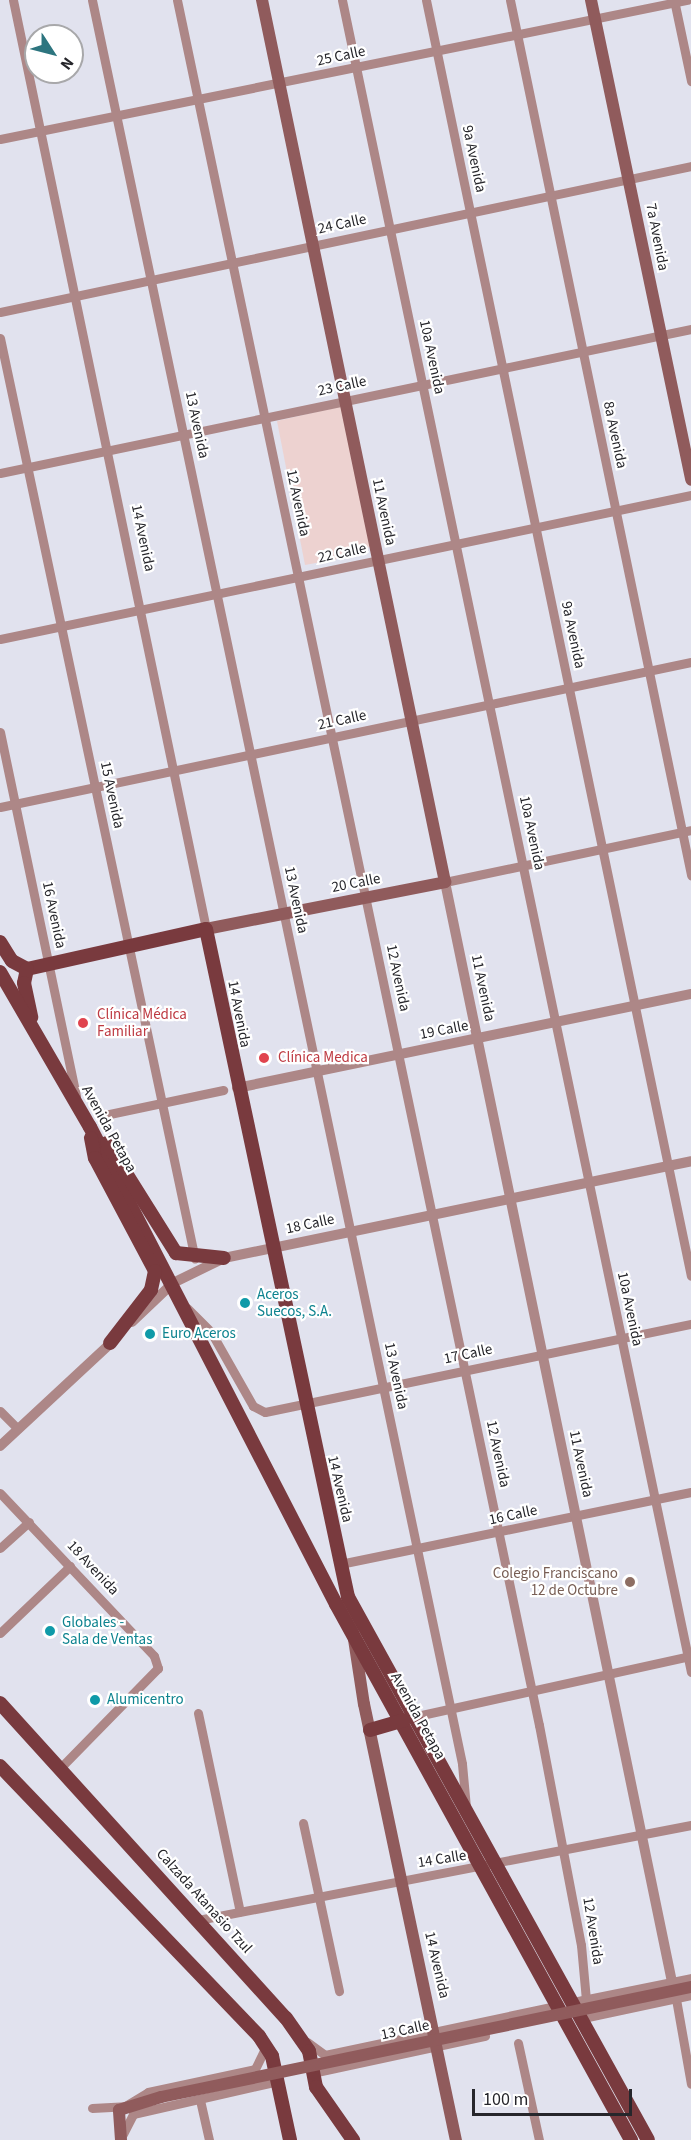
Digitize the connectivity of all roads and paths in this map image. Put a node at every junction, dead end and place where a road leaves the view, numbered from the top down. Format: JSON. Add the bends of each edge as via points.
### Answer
{"nodes":[{"id":1,"x":13,"y":0,"type":"edge"},
{"id":2,"x":92,"y":0,"type":"edge"},
{"id":3,"x":177,"y":0,"type":"edge"},
{"id":4,"x":262,"y":0,"type":"edge"},
{"id":5,"x":342,"y":0,"type":"edge"},
{"id":6,"x":426,"y":0,"type":"edge"},
{"id":7,"x":510,"y":0,"type":"edge"},
{"id":8,"x":591,"y":0,"type":"edge"},
{"id":9,"x":687,"y":0,"type":"edge"},
{"id":10,"x":674,"y":1,"type":"edge"},
{"id":11,"x":595,"y":19,"type":"junction"},
{"id":12,"x":517,"y":35,"type":"junction"},
{"id":13,"x":436,"y":52,"type":"junction"},
{"id":14,"x":356,"y":68,"type":"junction"},
{"id":15,"x":691,"y":81,"type":"edge"},
{"id":16,"x":280,"y":84,"type":"junction"},
{"id":17,"x":198,"y":100,"type":"junction"},
{"id":18,"x":118,"y":117,"type":"junction"},
{"id":19,"x":39,"y":129,"type":"junction"},
{"id":20,"x":0,"y":139,"type":"edge"},
{"id":21,"x":691,"y":166,"type":"edge"},
{"id":22,"x":630,"y":179,"type":"junction"},
{"id":23,"x":550,"y":196,"type":"junction"},
{"id":24,"x":471,"y":212,"type":"junction"},
{"id":25,"x":391,"y":229,"type":"junction"},
{"id":26,"x":313,"y":246,"type":"junction"},
{"id":27,"x":232,"y":263,"type":"junction"},
{"id":28,"x":151,"y":280,"type":"junction"},
{"id":29,"x":74,"y":296,"type":"junction"},
{"id":30,"x":0,"y":312,"type":"edge"},
{"id":31,"x":691,"y":329,"type":"edge"},
{"id":32,"x":661,"y":335,"type":"junction"},
{"id":33,"x":0,"y":338,"type":"edge"},
{"id":34,"x":582,"y":352,"type":"junction"},
{"id":35,"x":502,"y":368,"type":"junction"},
{"id":36,"x":423,"y":385,"type":"junction"},
{"id":37,"x":345,"y":401,"type":"junction"},
{"id":38,"x":264,"y":418,"type":"junction"},
{"id":39,"x":183,"y":435,"type":"junction"},
{"id":40,"x":107,"y":450,"type":"junction"},
{"id":41,"x":27,"y":467,"type":"junction"},
{"id":42,"x":0,"y":472,"type":"edge"},
{"id":43,"x":691,"y":480,"type":"edge"},
{"id":44,"x":691,"y":495,"type":"edge"},
{"id":45,"x":615,"y":511,"type":"junction"},
{"id":46,"x":536,"y":528,"type":"junction"},
{"id":47,"x":457,"y":544,"type":"junction"},
{"id":48,"x":378,"y":560,"type":"junction"},
{"id":49,"x":298,"y":577,"type":"junction"},
{"id":50,"x":217,"y":594,"type":"junction"},
{"id":51,"x":142,"y":610,"type":"junction"},
{"id":52,"x":61,"y":626,"type":"junction"},
{"id":53,"x":0,"y":639,"type":"edge"},
{"id":54,"x":691,"y":662,"type":"edge"},
{"id":55,"x":649,"y":671,"type":"junction"},
{"id":56,"x":569,"y":688,"type":"junction"},
{"id":57,"x":490,"y":704,"type":"junction"},
{"id":58,"x":411,"y":721,"type":"junction"},
{"id":59,"x":0,"y":732,"type":"edge"},
{"id":60,"x":332,"y":738,"type":"junction"},
{"id":61,"x":250,"y":755,"type":"junction"},
{"id":62,"x":175,"y":770,"type":"junction"},
{"id":63,"x":95,"y":787,"type":"junction"},
{"id":64,"x":15,"y":804,"type":"junction"},
{"id":65,"x":0,"y":807,"type":"edge"},
{"id":66,"x":686,"y":831,"type":"edge"},
{"id":67,"x":602,"y":849,"type":"junction"},
{"id":68,"x":524,"y":865,"type":"junction"},
{"id":69,"x":691,"y":875,"type":"edge"},
{"id":70,"x":445,"y":882,"type":"junction"},
{"id":71,"x":365,"y":897,"type":"junction"},
{"id":72,"x":284,"y":914,"type":"junction"},
{"id":73,"x":206,"y":929,"type":"junction"},
{"id":74,"x":0,"y":942,"type":"edge"},
{"id":75,"x":129,"y":945,"type":"junction"},
{"id":76,"x":49,"y":962,"type":"junction"},
{"id":77,"x":27,"y":969,"type":"junction"},
{"id":78,"x":0,"y":972,"type":"edge"},
{"id":79,"x":691,"y":994,"type":"edge"},
{"id":80,"x":635,"y":1005,"type":"junction"},
{"id":81,"x":556,"y":1021,"type":"junction"},
{"id":82,"x":33,"y":1025,"type":"junction"},
{"id":83,"x":478,"y":1039,"type":"junction"},
{"id":84,"x":398,"y":1054,"type":"junction"},
{"id":85,"x":317,"y":1071,"type":"junction"},
{"id":86,"x":230,"y":1089,"type":"junction"},
{"id":87,"x":77,"y":1104,"type":"junction"},
{"id":88,"x":163,"y":1105,"type":"junction"},
{"id":89,"x":100,"y":1116,"type":"dead end"},
{"id":90,"x":90,"y":1127,"type":"junction"},
{"id":91,"x":691,"y":1161,"type":"edge"},
{"id":92,"x":669,"y":1166,"type":"junction"},
{"id":93,"x":589,"y":1182,"type":"junction"},
{"id":94,"x":511,"y":1198,"type":"junction"},
{"id":95,"x":432,"y":1214,"type":"junction"},
{"id":96,"x":350,"y":1231,"type":"junction"},
{"id":97,"x":271,"y":1247,"type":"junction"},
{"id":98,"x":224,"y":1257,"type":"junction"},
{"id":99,"x":195,"y":1259,"type":"junction"},
{"id":100,"x":691,"y":1276,"type":"edge"},
{"id":101,"x":173,"y":1283,"type":"junction"},
{"id":102,"x":183,"y":1304,"type":"junction"},
{"id":103,"x":691,"y":1324,"type":"edge"},
{"id":104,"x":621,"y":1339,"type":"junction"},
{"id":105,"x":110,"y":1343,"type":"junction"},
{"id":106,"x":543,"y":1354,"type":"junction"},
{"id":107,"x":465,"y":1370,"type":"junction"},
{"id":108,"x":382,"y":1386,"type":"junction"},
{"id":109,"x":304,"y":1405,"type":"junction"},
{"id":110,"x":253,"y":1406,"type":"joint"},
{"id":111,"x":0,"y":1411,"type":"edge"},
{"id":112,"x":18,"y":1429,"type":"junction"},
{"id":113,"x":0,"y":1446,"type":"edge"},
{"id":114,"x":691,"y":1492,"type":"edge"},
{"id":115,"x":0,"y":1493,"type":"edge"},
{"id":116,"x":655,"y":1500,"type":"junction"},
{"id":117,"x":576,"y":1517,"type":"junction"},
{"id":118,"x":28,"y":1522,"type":"junction"},
{"id":119,"x":499,"y":1533,"type":"junction"},
{"id":120,"x":0,"y":1548,"type":"edge"},
{"id":121,"x":417,"y":1550,"type":"junction"},
{"id":122,"x":340,"y":1564,"type":"junction"},
{"id":123,"x":70,"y":1566,"type":"junction"},
{"id":124,"x":348,"y":1597,"type":"junction"},
{"id":125,"x":0,"y":1633,"type":"edge"},
{"id":126,"x":354,"y":1636,"type":"junction"},
{"id":127,"x":689,"y":1657,"type":"edge"},
{"id":128,"x":691,"y":1672,"type":"edge"},
{"id":129,"x":608,"y":1674,"type":"junction"},
{"id":130,"x":532,"y":1691,"type":"junction"},
{"id":131,"x":0,"y":1703,"type":"edge"},
{"id":132,"x":450,"y":1709,"type":"junction"},
{"id":133,"x":198,"y":1713,"type":"dead end"},
{"id":134,"x":410,"y":1718,"type":"junction"},
{"id":135,"x":370,"y":1730,"type":"junction"},
{"id":136,"x":0,"y":1766,"type":"edge"},
{"id":137,"x":60,"y":1768,"type":"junction"},
{"id":138,"x":466,"y":1808,"type":"junction"},
{"id":139,"x":303,"y":1823,"type":"dead end"},
{"id":140,"x":691,"y":1825,"type":"edge"},
{"id":141,"x":644,"y":1834,"type":"junction"},
{"id":142,"x":564,"y":1851,"type":"junction"},
{"id":143,"x":498,"y":1865,"type":"junction"},
{"id":144,"x":480,"y":1868,"type":"junction"},
{"id":145,"x":401,"y":1881,"type":"junction"},
{"id":146,"x":318,"y":1898,"type":"junction"},
{"id":147,"x":240,"y":1912,"type":"junction"},
{"id":148,"x":198,"y":1920,"type":"junction"},
{"id":149,"x":691,"y":1978,"type":"edge"},
{"id":150,"x":672,"y":1982,"type":"junction"},
{"id":151,"x":691,"y":1987,"type":"edge"},
{"id":152,"x":339,"y":1991,"type":"dead end"},
{"id":153,"x":691,"y":1995,"type":"edge"},
{"id":154,"x":675,"y":1999,"type":"junction"},
{"id":155,"x":579,"y":2001,"type":"junction"},
{"id":156,"x":556,"y":2006,"type":"junction"},
{"id":157,"x":583,"y":2018,"type":"junction"},
{"id":158,"x":563,"y":2019,"type":"junction"},
{"id":159,"x":435,"y":2031,"type":"junction"},
{"id":160,"x":298,"y":2036,"type":"junction"},
{"id":161,"x":518,"y":2043,"type":"dead end"},
{"id":162,"x":266,"y":2046,"type":"junction"},
{"id":163,"x":437,"y":2046,"type":"junction"},
{"id":164,"x":312,"y":2073,"type":"junction"},
{"id":165,"x":278,"y":2081,"type":"junction"},
{"id":166,"x":691,"y":2084,"type":"edge"},
{"id":167,"x":200,"y":2100,"type":"junction"},
{"id":168,"x":125,"y":2106,"type":"junction"},
{"id":169,"x":93,"y":2108,"type":"dead end"},
{"id":170,"x":122,"y":2140,"type":"edge"},
{"id":171,"x":209,"y":2140,"type":"edge"},
{"id":172,"x":290,"y":2140,"type":"edge"},
{"id":173,"x":353,"y":2140,"type":"edge"},
{"id":174,"x":456,"y":2140,"type":"edge"},
{"id":175,"x":539,"y":2140,"type":"edge"},
{"id":176,"x":630,"y":2140,"type":"edge"},
{"id":177,"x":648,"y":2140,"type":"edge"}],
"edges":[{"from":1,"to":19,"type":"street","name":"14 Avenida"},
{"from":2,"to":18,"type":"street","name":"13 Avenida"},
{"from":3,"to":17,"type":"street","name":"12 Avenida"},
{"from":4,"to":16,"type":"main road","name":"11 Avenida"},
{"from":5,"to":14,"type":"street","name":"10a Avenida"},
{"from":6,"to":13,"type":"street","name":"9a Avenida"},
{"from":7,"to":12,"type":"street","name":"8a Avenida"},
{"from":8,"to":11,"type":"main road","name":"7a Avenida"},
{"from":9,"to":10,"type":"street","name":"25 Calle"},
{"from":10,"to":11,"type":"street","name":"25 Calle"},
{"from":10,"to":15,"type":"street"},
{"from":11,"to":12,"type":"street","name":"25 Calle"},
{"from":11,"to":22,"type":"main road","name":"7a Avenida"},
{"from":12,"to":13,"type":"street","name":"25 Calle"},
{"from":12,"to":23,"type":"street","name":"8a Avenida"},
{"from":13,"to":14,"type":"street","name":"25 Calle"},
{"from":13,"to":24,"type":"street","name":"9a Avenida"},
{"from":14,"to":16,"type":"street","name":"25 Calle"},
{"from":14,"to":25,"type":"street","name":"10a Avenida"},
{"from":16,"to":17,"type":"street","name":"25 Calle"},
{"from":16,"to":26,"type":"main road","name":"11 Avenida"},
{"from":17,"to":18,"type":"street","name":"25 Calle"},
{"from":17,"to":27,"type":"street","name":"12 Avenida"},
{"from":18,"to":19,"type":"street","name":"25 Calle"},
{"from":18,"to":28,"type":"street","name":"13 Avenida"},
{"from":19,"to":20,"type":"street","name":"25 Calle"},
{"from":19,"to":29,"type":"street","name":"14 Avenida"},
{"from":21,"to":22,"type":"street","name":"24 Calle"},
{"from":22,"to":23,"type":"street","name":"24 Calle"},
{"from":22,"to":32,"type":"main road","name":"7a Avenida"},
{"from":23,"to":24,"type":"street","name":"24 Calle"},
{"from":23,"to":34,"type":"street","name":"8a Avenida"},
{"from":24,"to":25,"type":"street","name":"24 Calle"},
{"from":24,"to":35,"type":"street","name":"9a Avenida"},
{"from":25,"to":26,"type":"street","name":"24 Calle"},
{"from":25,"to":36,"type":"street","name":"10a Avenida"},
{"from":26,"to":27,"type":"street","name":"24 Calle"},
{"from":26,"to":37,"type":"main road","name":"11 Avenida"},
{"from":27,"to":28,"type":"street","name":"24 Calle"},
{"from":27,"to":38,"type":"street","name":"12 Avenida"},
{"from":28,"to":29,"type":"street","name":"24 Calle"},
{"from":28,"to":39,"type":"street","name":"13 Avenida"},
{"from":29,"to":30,"type":"street","name":"24 Calle"},
{"from":29,"to":40,"type":"street","name":"14 Avenida"},
{"from":31,"to":32,"type":"street","name":"23 Calle"},
{"from":32,"to":34,"type":"street","name":"23 Calle"},
{"from":32,"to":43,"type":"main road","name":"7a Avenida"},
{"from":33,"to":41,"type":"street","name":"15 Avenida"},
{"from":34,"to":35,"type":"street","name":"23 Calle"},
{"from":34,"to":45,"type":"street","name":"8a Avenida"},
{"from":35,"to":36,"type":"street","name":"23 Calle"},
{"from":35,"to":46,"type":"street","name":"9a Avenida"},
{"from":36,"to":37,"type":"street","name":"23 Calle"},
{"from":36,"to":47,"type":"street","name":"10a Avenida"},
{"from":37,"to":38,"type":"street","name":"23 Calle"},
{"from":37,"to":48,"type":"main road","name":"11 Avenida"},
{"from":38,"to":39,"type":"street","name":"23 Calle"},
{"from":38,"to":49,"type":"street","name":"12 Avenida"},
{"from":39,"to":40,"type":"street","name":"23 Calle"},
{"from":39,"to":50,"type":"street","name":"13 Avenida"},
{"from":40,"to":41,"type":"street","name":"23 Calle"},
{"from":40,"to":51,"type":"street","name":"14 Avenida"},
{"from":41,"to":42,"type":"street","name":"23 Calle"},
{"from":41,"to":52,"type":"street","name":"15 Avenida"},
{"from":44,"to":45,"type":"street","name":"22 Calle"},
{"from":45,"to":46,"type":"street","name":"22 Calle"},
{"from":45,"to":55,"type":"street","name":"8a Avenida"},
{"from":46,"to":47,"type":"street","name":"22 Calle"},
{"from":46,"to":56,"type":"street","name":"9a Avenida"},
{"from":47,"to":48,"type":"street","name":"22 Calle"},
{"from":47,"to":57,"type":"street","name":"10a Avenida"},
{"from":48,"to":49,"type":"street","name":"22 Calle"},
{"from":48,"to":58,"type":"main road","name":"11 Avenida"},
{"from":49,"to":50,"type":"street","name":"22 Calle"},
{"from":49,"to":60,"type":"street","name":"12 Avenida"},
{"from":50,"to":51,"type":"street","name":"22 Calle"},
{"from":50,"to":61,"type":"street","name":"13 Avenida"},
{"from":51,"to":52,"type":"street","name":"22 Calle"},
{"from":51,"to":62,"type":"street","name":"14 Avenida"},
{"from":52,"to":53,"type":"street","name":"22 Calle"},
{"from":52,"to":63,"type":"street","name":"15 Avenida"},
{"from":54,"to":55,"type":"street","name":"21 Calle"},
{"from":55,"to":56,"type":"street","name":"21 Calle"},
{"from":55,"to":66,"type":"street","name":"8a Avenida"},
{"from":56,"to":57,"type":"street","name":"21 Calle"},
{"from":56,"to":67,"type":"street","name":"9a Avenida"},
{"from":57,"to":58,"type":"street","name":"21 Calle"},
{"from":57,"to":68,"type":"street","name":"10a Avenida"},
{"from":58,"to":60,"type":"street","name":"21 Calle"},
{"from":58,"to":70,"type":"main road","name":"11 Avenida"},
{"from":59,"to":64,"type":"street","name":"16 Avenida"},
{"from":60,"to":61,"type":"street","name":"21 Calle"},
{"from":60,"to":71,"type":"street","name":"12 Avenida"},
{"from":61,"to":62,"type":"street","name":"21 Calle"},
{"from":61,"to":72,"type":"street","name":"13 Avenida"},
{"from":62,"to":63,"type":"street","name":"21 Calle"},
{"from":62,"to":73,"type":"street","name":"14 Avenida"},
{"from":63,"to":64,"type":"street","name":"21 Calle"},
{"from":63,"to":75,"type":"street","name":"15 Avenida"},
{"from":64,"to":65,"type":"street","name":"21 Calle"},
{"from":64,"to":76,"type":"street","name":"16 Avenida"},
{"from":66,"to":67,"type":"street","name":"20 Calle"},
{"from":66,"to":69,"type":"street","name":"8a Avenida"},
{"from":67,"to":68,"type":"street","name":"20 Calle"},
{"from":67,"to":80,"type":"street","name":"9a Avenida"},
{"from":68,"to":70,"type":"street","name":"20 Calle"},
{"from":68,"to":81,"type":"street","name":"10a Avenida"},
{"from":70,"to":71,"type":"main road","name":"20 Calle"},
{"from":70,"to":83,"type":"street","name":"11 Avenida"},
{"from":71,"to":72,"type":"main road","name":"20 Calle"},
{"from":71,"to":84,"type":"street","name":"12 Avenida"},
{"from":72,"to":73,"type":"main road","name":"20 Calle"},
{"from":72,"to":85,"type":"street","name":"13 Avenida"},
{"from":73,"to":75,"type":"main road","name":"20 Calle"},
{"from":73,"to":86,"type":"main road","name":"14 Avenida"},
{"from":74,"to":77,"type":"main road","via":[[12,961]]},
{"from":75,"to":76,"type":"main road","name":"20 Calle"},
{"from":75,"to":88,"type":"street","name":"15 Avenida"},
{"from":76,"to":77,"type":"main road","name":"20 Calle"},
{"from":76,"to":87,"type":"street","name":"16 Avenida"},
{"from":77,"to":82,"type":"main road","via":[[24,983]]},
{"from":78,"to":82,"type":"main road","name":"Avenida Petapa"},
{"from":79,"to":80,"type":"street","name":"19 Calle"},
{"from":80,"to":81,"type":"street","name":"19 Calle"},
{"from":80,"to":92,"type":"street","name":"9a Avenida"},
{"from":81,"to":83,"type":"street","name":"19 Calle"},
{"from":81,"to":93,"type":"street","name":"10a Avenida"},
{"from":82,"to":87,"type":"main road","name":"Avenida Petapa"},
{"from":83,"to":84,"type":"street","name":"19 Calle"},
{"from":83,"to":94,"type":"street","name":"11 Avenida"},
{"from":84,"to":85,"type":"street","name":"19 Calle"},
{"from":84,"to":95,"type":"street","name":"12 Avenida"},
{"from":85,"to":86,"type":"street","name":"19 Calle"},
{"from":85,"to":96,"type":"street","name":"13 Avenida"},
{"from":86,"to":88,"type":"street","name":"19 Calle"},
{"from":86,"to":97,"type":"main road","name":"14 Avenida"},
{"from":87,"to":90,"type":"main road","name":"Avenida Petapa"},
{"from":88,"to":89,"type":"street","name":"19 Calle"},
{"from":88,"to":99,"type":"street","name":"15 Avenida"},
{"from":90,"to":99,"type":"main road","via":[[111,1147],[167,1244]]},
{"from":90,"to":101,"type":"main road","name":"Avenida Petapa"},
{"from":90,"to":105,"type":"main road","via":[[95,1158],[155,1271],[151,1290]]},
{"from":91,"to":92,"type":"street","name":"18 Calle"},
{"from":92,"to":93,"type":"street","name":"18 Calle"},
{"from":92,"to":100,"type":"street","name":"9a Avenida"},
{"from":93,"to":94,"type":"street","name":"18 Calle"},
{"from":93,"to":104,"type":"street","name":"10a Avenida"},
{"from":94,"to":95,"type":"street","name":"18 Calle"},
{"from":94,"to":106,"type":"street","name":"11 Avenida"},
{"from":95,"to":96,"type":"street","name":"18 Calle"},
{"from":95,"to":107,"type":"street","name":"12 Avenida"},
{"from":96,"to":97,"type":"street","name":"18 Calle"},
{"from":96,"to":108,"type":"street","name":"13 Avenida"},
{"from":97,"to":98,"type":"street","name":"18 Calle"},
{"from":97,"to":109,"type":"main road","name":"14 Avenida"},
{"from":98,"to":99,"type":"main road"},
{"from":98,"to":101,"type":"street","name":"18 Calle"},
{"from":101,"to":102,"type":"main road","name":"Avenida Petapa"},
{"from":101,"to":105,"type":"street","name":"18 Calle"},
{"from":102,"to":110,"type":"street","name":"Avenida Petapa","via":[[211,1332]]},
{"from":102,"to":126,"type":"main road","name":"Avenida Petapa"},
{"from":103,"to":104,"type":"street","name":"17 Calle"},
{"from":104,"to":106,"type":"street","name":"17 Calle"},
{"from":104,"to":116,"type":"street","name":"10a Avenida"},
{"from":105,"to":112,"type":"street","name":"18 Calle"},
{"from":106,"to":107,"type":"street","name":"17 Calle"},
{"from":106,"to":117,"type":"street","name":"11 Avenida"},
{"from":107,"to":108,"type":"street","name":"17 Calle"},
{"from":107,"to":119,"type":"street","name":"12 Avenida"},
{"from":108,"to":109,"type":"street","name":"17 Calle"},
{"from":108,"to":121,"type":"street","name":"13 Avenida"},
{"from":109,"to":110,"type":"street","name":"17 Calle","via":[[265,1412]]},
{"from":109,"to":122,"type":"main road","name":"14 Avenida"},
{"from":111,"to":112,"type":"street"},
{"from":112,"to":113,"type":"street","name":"18 Calle"},
{"from":114,"to":116,"type":"street","name":"16 Calle"},
{"from":115,"to":118,"type":"street","name":"18 Avenida"},
{"from":116,"to":117,"type":"street","name":"16 Calle"},
{"from":116,"to":127,"type":"street","name":"10a Avenida"},
{"from":117,"to":119,"type":"street","name":"16 Calle"},
{"from":117,"to":129,"type":"street","name":"11 Avenida"},
{"from":118,"to":120,"type":"street"},
{"from":118,"to":123,"type":"street","name":"18 Avenida"},
{"from":119,"to":121,"type":"street","name":"16 Calle"},
{"from":119,"to":130,"type":"street","name":"12 Avenida"},
{"from":121,"to":122,"type":"street","name":"16 Calle"},
{"from":121,"to":132,"type":"street","name":"13 Avenida"},
{"from":122,"to":124,"type":"main road","name":"14 Avenida"},
{"from":123,"to":125,"type":"street"},
{"from":123,"to":137,"type":"street","name":"18 Avenida","via":[[154,1656],[158,1668]]},
{"from":124,"to":126,"type":"main road","name":"14 Avenida"},
{"from":124,"to":134,"type":"main road","name":"Avenida Petapa"},
{"from":126,"to":134,"type":"main road","name":"Avenida Petapa"},
{"from":126,"to":135,"type":"main road","name":"14 Avenida"},
{"from":127,"to":128,"type":"street","name":"10a Avenida"},
{"from":127,"to":129,"type":"street"},
{"from":129,"to":130,"type":"street"},
{"from":129,"to":141,"type":"street","name":"11 Avenida"},
{"from":130,"to":132,"type":"street"},
{"from":130,"to":142,"type":"street","name":"12 Avenida"},
{"from":131,"to":137,"type":"main road","name":"Calzada Atanasio Tzul"},
{"from":132,"to":134,"type":"street"},
{"from":132,"to":138,"type":"street","name":"13 Avenida"},
{"from":133,"to":147,"type":"street"},
{"from":134,"to":135,"type":"main road"},
{"from":134,"to":138,"type":"main road","name":"Avenida Petapa"},
{"from":134,"to":144,"type":"main road","name":"Avenida Petapa"},
{"from":135,"to":145,"type":"main road","name":"14 Avenida"},
{"from":136,"to":162,"type":"main road"},
{"from":137,"to":148,"type":"main road","name":"Calzada Atanasio Tzul"},
{"from":138,"to":143,"type":"main road","name":"Avenida Petapa"},
{"from":139,"to":146,"type":"street"},
{"from":140,"to":141,"type":"street","name":"14 Calle"},
{"from":141,"to":142,"type":"street","name":"14 Calle"},
{"from":141,"to":150,"type":"street","name":"11 Avenida"},
{"from":142,"to":143,"type":"street","name":"14 Calle"},
{"from":142,"to":155,"type":"street","name":"12 Avenida"},
{"from":143,"to":144,"type":"street","name":"14 Calle"},
{"from":143,"to":155,"type":"main road","name":"Avenida Petapa"},
{"from":144,"to":145,"type":"street","name":"14 Calle"},
{"from":144,"to":156,"type":"main road","name":"Avenida Petapa"},
{"from":145,"to":146,"type":"street","name":"14 Calle"},
{"from":145,"to":159,"type":"main road","name":"14 Avenida"},
{"from":146,"to":147,"type":"street","name":"14 Calle"},
{"from":146,"to":152,"type":"street"},
{"from":147,"to":148,"type":"street","name":"14 Calle"},
{"from":148,"to":160,"type":"main road","name":"Calzada Atanasio Tzul"},
{"from":149,"to":150,"type":"street"},
{"from":150,"to":155,"type":"street"},
{"from":151,"to":168,"type":"main road","name":"13 Calle","bridge":true},
{"from":153,"to":154,"type":"street"},
{"from":154,"to":157,"type":"street"},
{"from":154,"to":166,"type":"street"},
{"from":155,"to":157,"type":"main road","name":"Avenida Petapa"},
{"from":156,"to":158,"type":"main road","name":"Avenida Petapa"},
{"from":156,"to":159,"type":"street","name":"13 Calle"},
{"from":157,"to":177,"type":"main road","name":"Avenida Petapa"},
{"from":158,"to":163,"type":"street","name":"13 Calle"},
{"from":158,"to":176,"type":"main road","name":"Avenida Petapa"},
{"from":159,"to":160,"type":"street","name":"13 Calle","via":[[325,2055]]},
{"from":159,"to":163,"type":"main road","name":"14 Avenida"},
{"from":160,"to":164,"type":"main road","name":"Calzada Atanasio Tzul","via":[[309,2051]]},
{"from":161,"to":175,"type":"street"},
{"from":162,"to":165,"type":"main road"},
{"from":162,"to":168,"type":"street","name":"13 Calle","via":[[255,2069],[148,2092]]},
{"from":163,"to":164,"type":"street","name":"13 Calle"},
{"from":163,"to":174,"type":"main road","name":"14 Avenida"},
{"from":164,"to":173,"type":"main road","name":"Calzada Atanasio Tzul"},
{"from":165,"to":167,"type":"street"},
{"from":165,"to":172,"type":"main road"},
{"from":167,"to":170,"type":"street","via":[[130,2115]]},
{"from":167,"to":171,"type":"street"},
{"from":168,"to":169,"type":"street","name":"13 Calle"},
{"from":168,"to":170,"type":"main road","via":[[117,2118]]}]}
